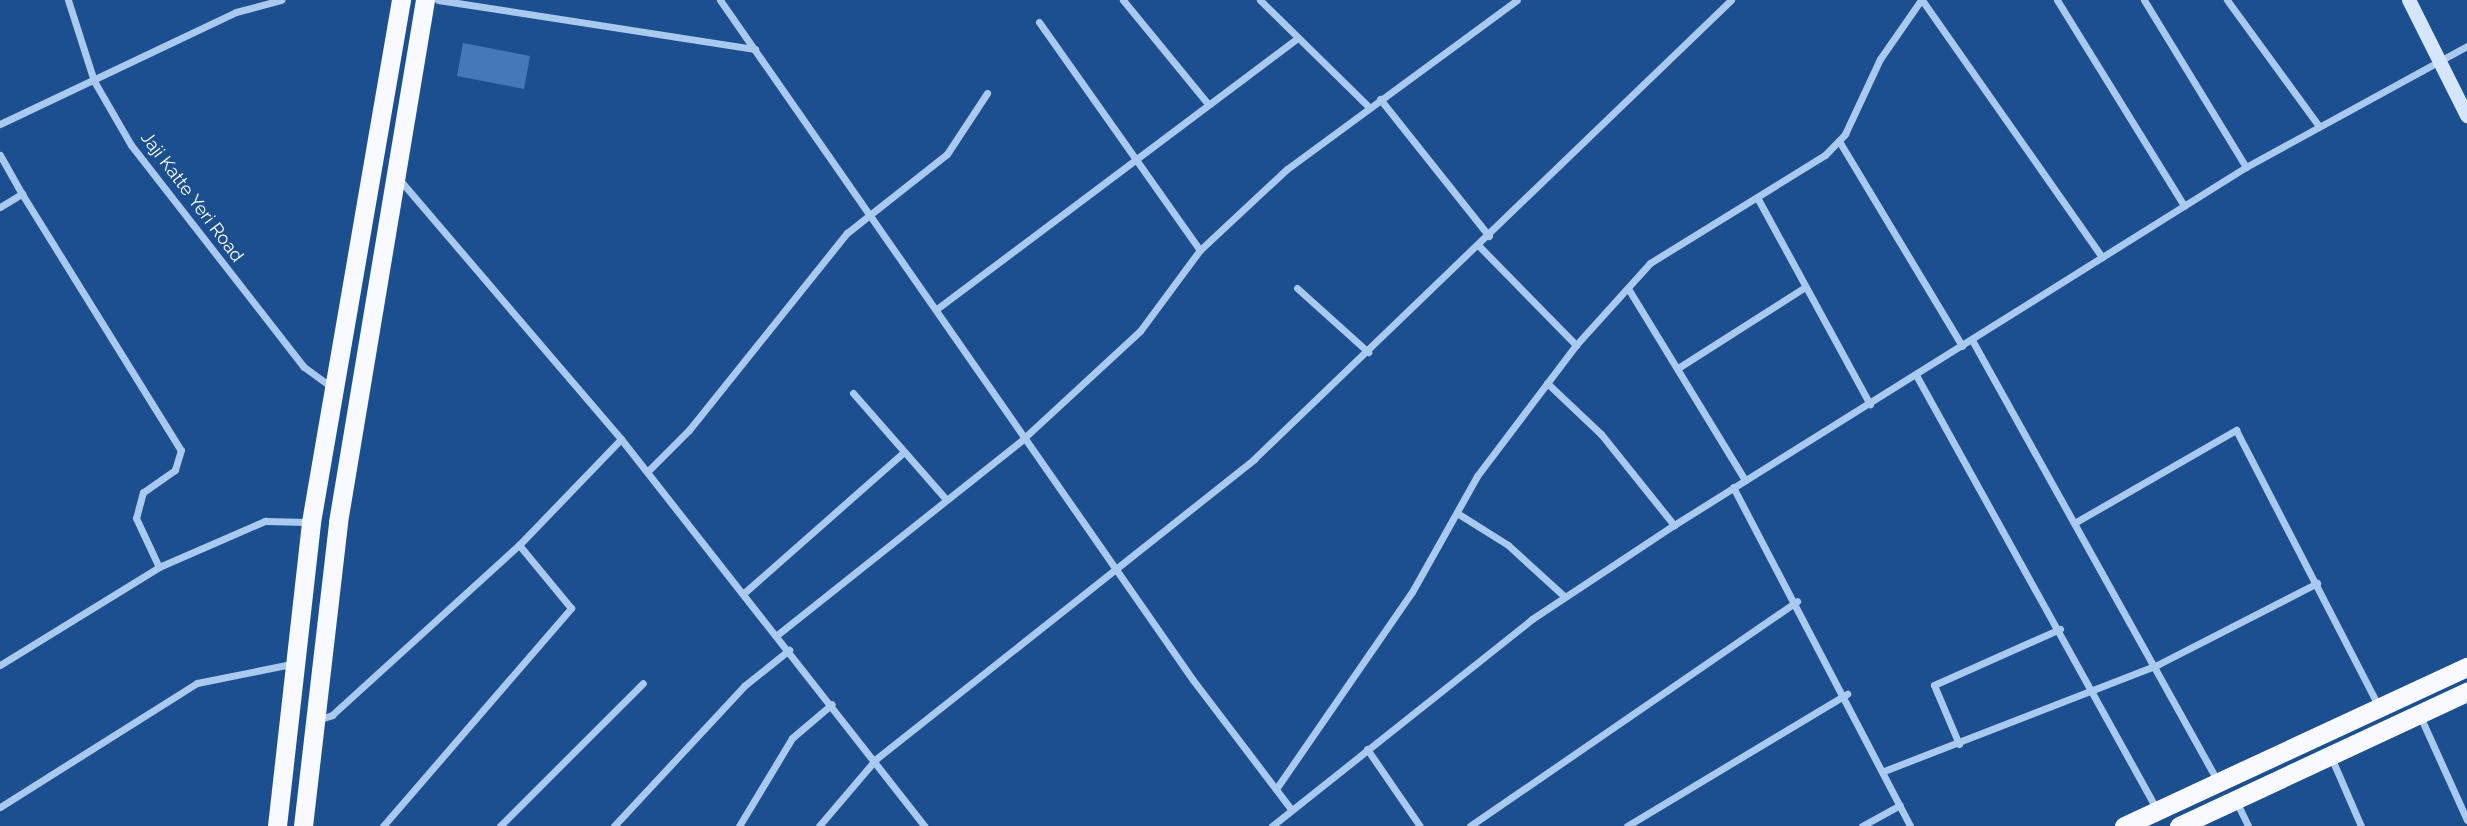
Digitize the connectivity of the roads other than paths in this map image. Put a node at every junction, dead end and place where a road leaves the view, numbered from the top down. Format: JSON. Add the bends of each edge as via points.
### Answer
{"nodes":[{"id":1,"x":68,"y":0,"type":"edge"},
{"id":2,"x":281,"y":0,"type":"edge"},
{"id":3,"x":401,"y":0,"type":"edge"},
{"id":4,"x":425,"y":0,"type":"edge"},
{"id":5,"x":438,"y":0,"type":"edge"},
{"id":6,"x":720,"y":0,"type":"edge"},
{"id":7,"x":1123,"y":0,"type":"edge"},
{"id":8,"x":1259,"y":0,"type":"edge"},
{"id":9,"x":1517,"y":0,"type":"edge"},
{"id":10,"x":1731,"y":0,"type":"edge"},
{"id":11,"x":1922,"y":0,"type":"edge"},
{"id":12,"x":2057,"y":0,"type":"edge"},
{"id":13,"x":2144,"y":0,"type":"edge"},
{"id":14,"x":2227,"y":0,"type":"edge"},
{"id":15,"x":2409,"y":0,"type":"edge"},
{"id":16,"x":1039,"y":22,"type":"dead end"},
{"id":17,"x":1295,"y":40,"type":"junction"},
{"id":18,"x":2467,"y":46,"type":"edge"},
{"id":19,"x":755,"y":49,"type":"junction"},
{"id":20,"x":2436,"y":62,"type":"junction"},
{"id":21,"x":94,"y":81,"type":"junction"},
{"id":22,"x":987,"y":93,"type":"dead end"},
{"id":23,"x":1380,"y":99,"type":"junction"},
{"id":24,"x":1208,"y":104,"type":"junction"},
{"id":25,"x":1369,"y":107,"type":"junction"},
{"id":26,"x":2467,"y":116,"type":"edge"},
{"id":27,"x":0,"y":124,"type":"edge"},
{"id":28,"x":2318,"y":125,"type":"junction"},
{"id":29,"x":1839,"y":141,"type":"junction"},
{"id":30,"x":0,"y":155,"type":"edge"},
{"id":31,"x":1135,"y":157,"type":"junction"},
{"id":32,"x":2246,"y":167,"type":"junction"},
{"id":33,"x":394,"y":173,"type":"junction"},
{"id":34,"x":22,"y":194,"type":"junction"},
{"id":35,"x":1758,"y":199,"type":"junction"},
{"id":36,"x":2184,"y":206,"type":"junction"},
{"id":37,"x":0,"y":207,"type":"edge"},
{"id":38,"x":873,"y":215,"type":"junction"},
{"id":39,"x":1489,"y":236,"type":"junction"},
{"id":40,"x":1479,"y":246,"type":"junction"},
{"id":41,"x":1200,"y":250,"type":"junction"},
{"id":42,"x":2102,"y":257,"type":"junction"},
{"id":43,"x":1805,"y":287,"type":"junction"},
{"id":44,"x":1297,"y":288,"type":"dead end"},
{"id":45,"x":1629,"y":290,"type":"junction"},
{"id":46,"x":938,"y":308,"type":"junction"},
{"id":47,"x":1972,"y":340,"type":"junction"},
{"id":48,"x":1576,"y":345,"type":"junction"},
{"id":49,"x":1962,"y":346,"type":"junction"},
{"id":50,"x":1368,"y":352,"type":"junction"},
{"id":51,"x":1678,"y":368,"type":"junction"},
{"id":52,"x":1916,"y":375,"type":"junction"},
{"id":53,"x":1547,"y":383,"type":"junction"},
{"id":54,"x":332,"y":387,"type":"junction"},
{"id":55,"x":853,"y":393,"type":"dead end"},
{"id":56,"x":1870,"y":404,"type":"junction"},
{"id":57,"x":621,"y":439,"type":"junction"},
{"id":58,"x":1023,"y":439,"type":"junction"},
{"id":59,"x":904,"y":452,"type":"junction"},
{"id":60,"x":647,"y":472,"type":"junction"},
{"id":61,"x":1745,"y":480,"type":"junction"},
{"id":62,"x":1733,"y":487,"type":"junction"},
{"id":63,"x":944,"y":497,"type":"junction"},
{"id":64,"x":1457,"y":513,"type":"junction"},
{"id":65,"x":311,"y":522,"type":"junction"},
{"id":66,"x":2076,"y":522,"type":"junction"},
{"id":67,"x":1674,"y":525,"type":"junction"},
{"id":68,"x":519,"y":545,"type":"junction"},
{"id":69,"x":159,"y":567,"type":"junction"},
{"id":70,"x":1115,"y":567,"type":"junction"},
{"id":71,"x":2318,"y":583,"type":"junction"},
{"id":72,"x":744,"y":593,"type":"junction"},
{"id":73,"x":1565,"y":597,"type":"junction"},
{"id":74,"x":1797,"y":601,"type":"junction"},
{"id":75,"x":2060,"y":629,"type":"junction"},
{"id":76,"x":777,"y":635,"type":"junction"},
{"id":77,"x":789,"y":650,"type":"junction"},
{"id":78,"x":291,"y":664,"type":"junction"},
{"id":79,"x":0,"y":665,"type":"edge"},
{"id":80,"x":2157,"y":665,"type":"junction"},
{"id":81,"x":2467,"y":667,"type":"edge"},
{"id":82,"x":643,"y":683,"type":"dead end"},
{"id":83,"x":2092,"y":692,"type":"junction"},
{"id":84,"x":2467,"y":692,"type":"edge"},
{"id":85,"x":1847,"y":694,"type":"junction"},
{"id":86,"x":832,"y":704,"type":"junction"},
{"id":87,"x":2380,"y":709,"type":"junction"},
{"id":88,"x":2420,"y":715,"type":"junction"},
{"id":89,"x":313,"y":722,"type":"junction"},
{"id":90,"x":1959,"y":744,"type":"junction"},
{"id":91,"x":1367,"y":749,"type":"junction"},
{"id":92,"x":2331,"y":757,"type":"junction"},
{"id":93,"x":876,"y":760,"type":"junction"},
{"id":94,"x":1884,"y":771,"type":"junction"},
{"id":95,"x":2218,"y":783,"type":"junction"},
{"id":96,"x":1276,"y":789,"type":"junction"},
{"id":97,"x":2235,"y":799,"type":"junction"},
{"id":98,"x":1900,"y":806,"type":"junction"},
{"id":99,"x":0,"y":807,"type":"edge"},
{"id":100,"x":1291,"y":808,"type":"junction"},
{"id":101,"x":2158,"y":811,"type":"junction"},
{"id":102,"x":2467,"y":820,"type":"edge"},
{"id":103,"x":277,"y":826,"type":"edge"},
{"id":104,"x":303,"y":826,"type":"edge"},
{"id":105,"x":383,"y":826,"type":"edge"},
{"id":106,"x":500,"y":826,"type":"edge"},
{"id":107,"x":614,"y":826,"type":"edge"},
{"id":108,"x":739,"y":826,"type":"edge"},
{"id":109,"x":819,"y":826,"type":"edge"},
{"id":110,"x":924,"y":826,"type":"edge"},
{"id":111,"x":1272,"y":826,"type":"edge"},
{"id":112,"x":1420,"y":826,"type":"edge"},
{"id":113,"x":1470,"y":826,"type":"edge"},
{"id":114,"x":1627,"y":826,"type":"edge"},
{"id":115,"x":1862,"y":826,"type":"edge"},
{"id":116,"x":1910,"y":826,"type":"edge"},
{"id":117,"x":2124,"y":826,"type":"edge"},
{"id":118,"x":2179,"y":826,"type":"edge"},
{"id":119,"x":2248,"y":826,"type":"edge"},
{"id":120,"x":2361,"y":826,"type":"edge"}],
"edges":[{"from":1,"to":21,"type":"street","name":"Jaji Katte Yeri Road"},
{"from":2,"to":21,"type":"street","via":[[236,12]]},
{"from":3,"to":54,"type":"highway"},
{"from":4,"to":33,"type":"highway"},
{"from":5,"to":19,"type":"street"},
{"from":6,"to":19,"type":"street"},
{"from":7,"to":24,"type":"street"},
{"from":8,"to":17,"type":"street"},
{"from":9,"to":23,"type":"street"},
{"from":10,"to":39,"type":"street"},
{"from":11,"to":29,"type":"street","via":[[1880,59]]},
{"from":11,"to":42,"type":"street"},
{"from":12,"to":36,"type":"street"},
{"from":13,"to":32,"type":"street"},
{"from":14,"to":28,"type":"street"},
{"from":15,"to":20,"type":"main road"},
{"from":16,"to":31,"type":"street"},
{"from":17,"to":24,"type":"street"},
{"from":17,"to":25,"type":"street"},
{"from":18,"to":20,"type":"street"},
{"from":19,"to":38,"type":"street"},
{"from":20,"to":26,"type":"main road"},
{"from":20,"to":28,"type":"street"},
{"from":21,"to":27,"type":"street"},
{"from":21,"to":54,"type":"street","name":"Jaji Katte Yeri Road","via":[[131,145],[262,316],[304,367]]},
{"from":22,"to":38,"type":"street","via":[[947,153]]},
{"from":23,"to":25,"type":"street"},
{"from":23,"to":39,"type":"street"},
{"from":24,"to":31,"type":"street","via":[[1187,127]]},
{"from":25,"to":41,"type":"street","via":[[1287,169]]},
{"from":28,"to":32,"type":"street"},
{"from":29,"to":35,"type":"street"},
{"from":29,"to":49,"type":"street"},
{"from":30,"to":34,"type":"street"},
{"from":31,"to":41,"type":"street"},
{"from":31,"to":46,"type":"street"},
{"from":32,"to":36,"type":"street"},
{"from":33,"to":57,"type":"street"},
{"from":33,"to":89,"type":"highway"},
{"from":34,"to":37,"type":"street"},
{"from":34,"to":69,"type":"street","via":[[181,450],[175,470],[143,492],[136,518]]},
{"from":35,"to":43,"type":"street"},
{"from":35,"to":45,"type":"street","via":[[1650,263]]},
{"from":36,"to":42,"type":"street"},
{"from":38,"to":46,"type":"street"},
{"from":38,"to":60,"type":"street","via":[[847,233],[689,430]]},
{"from":39,"to":40,"type":"street"},
{"from":40,"to":48,"type":"street"},
{"from":40,"to":50,"type":"street"},
{"from":41,"to":58,"type":"street","via":[[1140,331]]},
{"from":42,"to":47,"type":"street"},
{"from":43,"to":51,"type":"street"},
{"from":43,"to":56,"type":"street"},
{"from":44,"to":50,"type":"street"},
{"from":45,"to":48,"type":"street"},
{"from":45,"to":51,"type":"street"},
{"from":46,"to":58,"type":"street"},
{"from":47,"to":49,"type":"street"},
{"from":47,"to":66,"type":"street"},
{"from":48,"to":53,"type":"street"},
{"from":49,"to":52,"type":"street"},
{"from":50,"to":70,"type":"street","via":[[1254,459]]},
{"from":51,"to":61,"type":"street"},
{"from":52,"to":56,"type":"street"},
{"from":52,"to":75,"type":"street"},
{"from":53,"to":64,"type":"street","via":[[1477,476]]},
{"from":53,"to":67,"type":"street","via":[[1601,434]]},
{"from":54,"to":65,"type":"highway"},
{"from":55,"to":59,"type":"street"},
{"from":56,"to":61,"type":"street"},
{"from":57,"to":60,"type":"street"},
{"from":57,"to":68,"type":"street"},
{"from":58,"to":63,"type":"street"},
{"from":58,"to":70,"type":"street"},
{"from":59,"to":63,"type":"street"},
{"from":59,"to":72,"type":"street"},
{"from":60,"to":72,"type":"street"},
{"from":61,"to":62,"type":"street"},
{"from":62,"to":67,"type":"street"},
{"from":62,"to":74,"type":"street"},
{"from":63,"to":76,"type":"street"},
{"from":64,"to":73,"type":"street","via":[[1508,545]]},
{"from":64,"to":96,"type":"street","via":[[1412,592]]},
{"from":65,"to":69,"type":"street","via":[[265,521]]},
{"from":65,"to":78,"type":"highway"},
{"from":66,"to":71,"type":"street","via":[[2236,430]]},
{"from":66,"to":80,"type":"street"},
{"from":67,"to":73,"type":"street"},
{"from":68,"to":89,"type":"street","via":[[332,715]]},
{"from":68,"to":105,"type":"street","via":[[572,608]]},
{"from":69,"to":79,"type":"street"},
{"from":70,"to":93,"type":"street"},
{"from":70,"to":96,"type":"street"},
{"from":71,"to":80,"type":"street"},
{"from":71,"to":87,"type":"street"},
{"from":72,"to":76,"type":"street"},
{"from":73,"to":91,"type":"street"},
{"from":74,"to":85,"type":"street"},
{"from":74,"to":113,"type":"street"},
{"from":75,"to":83,"type":"street"},
{"from":75,"to":90,"type":"street","via":[[1934,685]]},
{"from":76,"to":77,"type":"street"},
{"from":77,"to":86,"type":"street"},
{"from":77,"to":107,"type":"street","via":[[744,686]]},
{"from":78,"to":99,"type":"street","via":[[197,683]]},
{"from":78,"to":103,"type":"highway"},
{"from":80,"to":83,"type":"street"},
{"from":80,"to":95,"type":"street"},
{"from":81,"to":87,"type":"highway"},
{"from":82,"to":106,"type":"street"},
{"from":83,"to":90,"type":"street"},
{"from":83,"to":101,"type":"street"},
{"from":84,"to":88,"type":"highway"},
{"from":85,"to":94,"type":"street"},
{"from":85,"to":114,"type":"street"},
{"from":86,"to":93,"type":"street"},
{"from":86,"to":108,"type":"street","via":[[792,737]]},
{"from":87,"to":95,"type":"highway"},
{"from":88,"to":92,"type":"highway"},
{"from":88,"to":102,"type":"street"},
{"from":89,"to":104,"type":"highway"},
{"from":90,"to":94,"type":"street"},
{"from":91,"to":100,"type":"street"},
{"from":91,"to":112,"type":"street"},
{"from":92,"to":97,"type":"highway"},
{"from":92,"to":120,"type":"street"},
{"from":93,"to":109,"type":"street"},
{"from":93,"to":110,"type":"street"},
{"from":94,"to":98,"type":"street"},
{"from":95,"to":101,"type":"highway"},
{"from":96,"to":100,"type":"street"},
{"from":97,"to":118,"type":"highway"},
{"from":97,"to":119,"type":"street"},
{"from":98,"to":115,"type":"street"},
{"from":98,"to":116,"type":"street"},
{"from":100,"to":111,"type":"street"},
{"from":101,"to":117,"type":"highway"}]}
